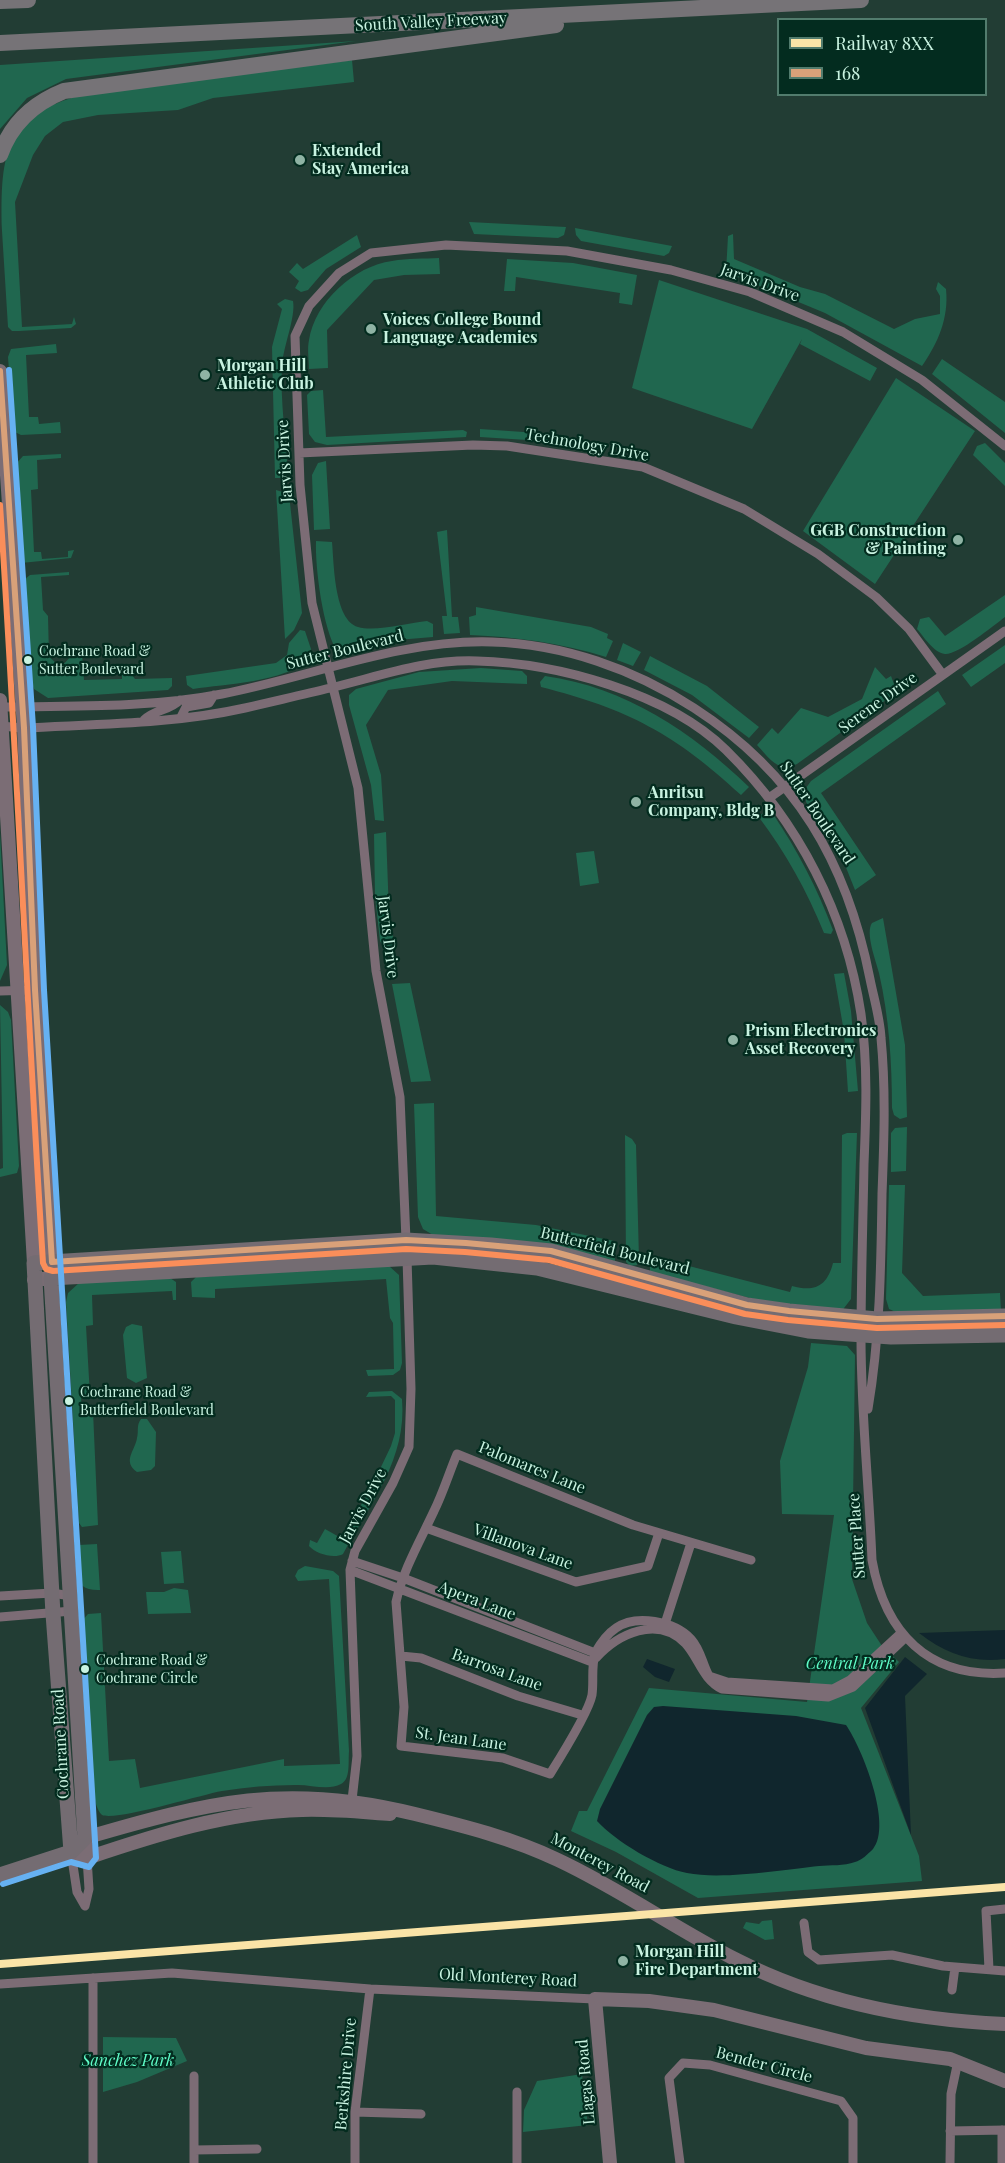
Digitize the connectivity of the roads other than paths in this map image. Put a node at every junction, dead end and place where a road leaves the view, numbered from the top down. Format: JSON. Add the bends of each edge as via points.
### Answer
{"nodes":[{"id":1,"x":28,"y":0,"type":"edge"},
{"id":2,"x":861,"y":0,"type":"edge"},
{"id":3,"x":0,"y":1,"type":"edge"},
{"id":4,"x":667,"y":10,"type":"junction"},
{"id":5,"x":70,"y":40,"type":"junction"},
{"id":6,"x":0,"y":43,"type":"edge"},
{"id":7,"x":0,"y":50,"type":"edge"},
{"id":8,"x":0,"y":155,"type":"edge"},
{"id":9,"x":0,"y":371,"type":"edge"},
{"id":10,"x":2,"y":445,"type":"edge"},
{"id":11,"x":1005,"y":446,"type":"edge"},
{"id":12,"x":299,"y":453,"type":"junction"},
{"id":13,"x":1005,"y":631,"type":"edge"},
{"id":14,"x":327,"y":670,"type":"junction"},
{"id":15,"x":943,"y":675,"type":"junction"},
{"id":16,"x":332,"y":687,"type":"junction"},
{"id":17,"x":214,"y":695,"type":"junction"},
{"id":18,"x":0,"y":700,"type":"edge"},
{"id":19,"x":180,"y":700,"type":"junction"},
{"id":20,"x":0,"y":707,"type":"edge"},
{"id":21,"x":23,"y":707,"type":"junction"},
{"id":22,"x":181,"y":717,"type":"junction"},
{"id":23,"x":144,"y":720,"type":"junction"},
{"id":24,"x":1,"y":726,"type":"edge"},
{"id":25,"x":24,"y":728,"type":"junction"},
{"id":26,"x":785,"y":788,"type":"junction"},
{"id":27,"x":769,"y":798,"type":"junction"},
{"id":28,"x":18,"y":990,"type":"junction"},
{"id":29,"x":34,"y":990,"type":"junction"},
{"id":30,"x":0,"y":992,"type":"edge"},
{"id":31,"x":406,"y":1240,"type":"junction"},
{"id":32,"x":431,"y":1242,"type":"junction"},
{"id":33,"x":407,"y":1258,"type":"junction"},
{"id":34,"x":389,"y":1259,"type":"junction"},
{"id":35,"x":51,"y":1262,"type":"junction"},
{"id":36,"x":34,"y":1263,"type":"junction"},
{"id":37,"x":51,"y":1278,"type":"junction"},
{"id":38,"x":34,"y":1280,"type":"junction"},
{"id":39,"x":1005,"y":1316,"type":"edge"},
{"id":40,"x":870,"y":1318,"type":"junction"},
{"id":41,"x":1005,"y":1335,"type":"edge"},
{"id":42,"x":861,"y":1336,"type":"junction"},
{"id":43,"x":877,"y":1336,"type":"junction"},
{"id":44,"x":865,"y":1423,"type":"junction"},
{"id":45,"x":426,"y":1528,"type":"junction"},
{"id":46,"x":659,"y":1533,"type":"junction"},
{"id":47,"x":691,"y":1543,"type":"junction"},
{"id":48,"x":751,"y":1560,"type":"dead end"},
{"id":49,"x":351,"y":1566,"type":"junction"},
{"id":50,"x":401,"y":1583,"type":"junction"},
{"id":51,"x":52,"y":1593,"type":"junction"},
{"id":52,"x":0,"y":1596,"type":"edge"},
{"id":53,"x":71,"y":1603,"type":"junction"},
{"id":54,"x":53,"y":1614,"type":"junction"},
{"id":55,"x":0,"y":1617,"type":"edge"},
{"id":56,"x":664,"y":1627,"type":"junction"},
{"id":57,"x":903,"y":1635,"type":"junction"},
{"id":58,"x":401,"y":1656,"type":"junction"},
{"id":59,"x":593,"y":1658,"type":"junction"},
{"id":60,"x":1005,"y":1673,"type":"edge"},
{"id":61,"x":582,"y":1715,"type":"junction"},
{"id":62,"x":352,"y":1800,"type":"junction"},
{"id":63,"x":413,"y":1813,"type":"junction"},
{"id":64,"x":85,"y":1838,"type":"junction"},
{"id":65,"x":71,"y":1852,"type":"junction"},
{"id":66,"x":87,"y":1858,"type":"junction"},
{"id":67,"x":0,"y":1875,"type":"edge"},
{"id":68,"x":1005,"y":1909,"type":"edge"},
{"id":69,"x":804,"y":1923,"type":"dead end"},
{"id":70,"x":955,"y":1967,"type":"junction"},
{"id":71,"x":989,"y":1969,"type":"junction"},
{"id":72,"x":1005,"y":1971,"type":"edge"},
{"id":73,"x":93,"y":1978,"type":"junction"},
{"id":74,"x":0,"y":1984,"type":"edge"},
{"id":75,"x":370,"y":1989,"type":"junction"},
{"id":76,"x":952,"y":1990,"type":"dead end"},
{"id":77,"x":595,"y":1999,"type":"junction"},
{"id":78,"x":1005,"y":2024,"type":"edge"},
{"id":79,"x":958,"y":2061,"type":"junction"},
{"id":80,"x":195,"y":2076,"type":"dead end"},
{"id":81,"x":1005,"y":2080,"type":"edge"},
{"id":82,"x":516,"y":2092,"type":"dead end"},
{"id":83,"x":355,"y":2112,"type":"junction"},
{"id":84,"x":421,"y":2114,"type":"dead end"},
{"id":85,"x":1003,"y":2130,"type":"edge"},
{"id":86,"x":950,"y":2131,"type":"junction"},
{"id":87,"x":257,"y":2149,"type":"dead end"},
{"id":88,"x":194,"y":2150,"type":"junction"},
{"id":89,"x":93,"y":2163,"type":"edge"},
{"id":90,"x":194,"y":2163,"type":"edge"},
{"id":91,"x":355,"y":2163,"type":"edge"},
{"id":92,"x":517,"y":2163,"type":"edge"},
{"id":93,"x":610,"y":2163,"type":"edge"},
{"id":94,"x":680,"y":2163,"type":"edge"},
{"id":95,"x":853,"y":2163,"type":"edge"},
{"id":96,"x":950,"y":2163,"type":"edge"},
{"id":97,"x":1002,"y":2163,"type":"edge"}],
"edges":[{"from":1,"to":3,"type":"highway"},
{"from":2,"to":4,"type":"highway","name":"South Valley Freeway"},
{"from":4,"to":5,"type":"highway","name":"South Valley Freeway"},
{"from":4,"to":8,"type":"highway","via":[[64,92],[40,103],[19,121]]},
{"from":5,"to":6,"type":"highway","name":"South Valley Freeway"},
{"from":5,"to":7,"type":"highway"},
{"from":9,"to":10,"type":"main road","name":"Cochrane Road"},
{"from":10,"to":21,"type":"main road","name":"Cochrane Road"},
{"from":11,"to":12,"type":"street","name":"Jarvis Drive","via":[[890,359],[843,332],[750,292],[671,270],[567,251],[446,245],[371,253],[339,273],[309,306],[295,336]]},
{"from":12,"to":14,"type":"street","name":"Jarvis Drive","via":[[312,603]]},
{"from":12,"to":15,"type":"street","name":"Technology Drive","via":[[507,446],[643,467],[744,509],[818,554],[876,597],[909,629]]},
{"from":13,"to":15,"type":"street","name":"Serene Drive"},
{"from":14,"to":16,"type":"street","name":"Jarvis Drive"},
{"from":14,"to":17,"type":"street","name":"Sutter Boulevard"},
{"from":14,"to":26,"type":"street","name":"Sutter Boulevard","via":[[396,652],[454,643],[511,643],[564,652],[638,675],[681,699],[749,748]]},
{"from":15,"to":26,"type":"street","name":"Serene Drive"},
{"from":16,"to":22,"type":"street","name":"Sutter Boulevard","via":[[241,709]]},
{"from":16,"to":27,"type":"street","name":"Sutter Boulevard","via":[[446,661],[536,666],[589,677],[632,693],[698,730],[726,749]]},
{"from":16,"to":31,"type":"street","name":"Jarvis Drive","via":[[358,788],[376,971],[400,1097]]},
{"from":17,"to":19,"type":"street","name":"Sutter Boulevard"},
{"from":17,"to":22,"type":"street","via":[[209,703],[186,707]]},
{"from":18,"to":20,"type":"main road","name":"Cochrane Road"},
{"from":19,"to":21,"type":"street","name":"Sutter Boulevard"},
{"from":19,"to":23,"type":"street","via":[[167,710],[152,712]]},
{"from":20,"to":21,"type":"street","name":"Sutter Boulevard"},
{"from":20,"to":24,"type":"main road","name":"Cochrane Road"},
{"from":21,"to":25,"type":"main road","name":"Cochrane Road"},
{"from":22,"to":23,"type":"street","name":"Sutter Boulevard"},
{"from":23,"to":25,"type":"street","name":"Sutter Boulevard"},
{"from":24,"to":25,"type":"street","name":"Sutter Boulevard"},
{"from":24,"to":28,"type":"main road","name":"Cochrane Road"},
{"from":25,"to":29,"type":"main road","name":"Cochrane Road"},
{"from":26,"to":27,"type":"street","name":"Serene Drive"},
{"from":26,"to":40,"type":"street","name":"Sutter Boulevard","via":[[834,860],[846,889],[858,924],[881,1034],[885,1124]]},
{"from":27,"to":40,"type":"street","name":"Sutter Boulevard","via":[[824,884],[846,944],[859,1005],[866,1100]]},
{"from":28,"to":29,"type":"street"},
{"from":28,"to":30,"type":"street"},
{"from":28,"to":36,"type":"main road","name":"Cochrane Road"},
{"from":29,"to":35,"type":"main road","name":"Cochrane Road"},
{"from":31,"to":32,"type":"main road","name":"Butterfield Boulevard"},
{"from":31,"to":34,"type":"street"},
{"from":31,"to":35,"type":"main road","name":"Butterfield Boulevard"},
{"from":32,"to":33,"type":"street","via":[[413,1250]]},
{"from":32,"to":40,"type":"main road","name":"Butterfield Boulevard","via":[[551,1251],[747,1305]]},
{"from":33,"to":34,"type":"main road","name":"Butterfield Boulevard"},
{"from":33,"to":42,"type":"main road","name":"Butterfield Boulevard","via":[[486,1261],[537,1268],[736,1317],[808,1331]]},
{"from":33,"to":49,"type":"street","name":"Jarvis Drive","via":[[409,1447]]},
{"from":34,"to":37,"type":"main road","name":"Butterfield Boulevard"},
{"from":35,"to":36,"type":"main road","name":"Butterfield Boulevard"},
{"from":35,"to":37,"type":"main road","name":"Cochrane Road"},
{"from":36,"to":38,"type":"main road","name":"Cochrane Road"},
{"from":37,"to":38,"type":"main road","name":"Butterfield Boulevard"},
{"from":37,"to":53,"type":"main road","name":"Cochrane Road"},
{"from":38,"to":51,"type":"main road","name":"Cochrane Road"},
{"from":39,"to":40,"type":"main road","name":"Butterfield Boulevard"},
{"from":40,"to":42,"type":"street","name":"Sutter Place"},
{"from":40,"to":43,"type":"street","name":"Sutter Place"},
{"from":41,"to":43,"type":"main road","name":"Butterfield Boulevard"},
{"from":42,"to":43,"type":"main road","name":"Butterfield Boulevard"},
{"from":42,"to":44,"type":"street","name":"Sutter Place"},
{"from":43,"to":44,"type":"street","name":"Sutter Place"},
{"from":44,"to":57,"type":"street","name":"Sutter Place","via":[[873,1569],[884,1606]]},
{"from":45,"to":46,"type":"street","name":"Villanova Lane","via":[[576,1582],[648,1566]]},
{"from":45,"to":46,"type":"street","name":"Palomares Lane","via":[[457,1454]]},
{"from":45,"to":50,"type":"street","name":"Palomares Lane"},
{"from":46,"to":47,"type":"street","name":"Palomares Lane"},
{"from":47,"to":48,"type":"street","name":"Palomares Lane"},
{"from":47,"to":56,"type":"street"},
{"from":49,"to":50,"type":"street","name":"Apera Lane"},
{"from":49,"to":62,"type":"street","name":"Jarvis Drive","via":[[357,1756]]},
{"from":50,"to":58,"type":"street","name":"St. Jean Lane","via":[[396,1602]]},
{"from":50,"to":59,"type":"street","name":"Apera Lane"},
{"from":51,"to":52,"type":"street"},
{"from":51,"to":53,"type":"street"},
{"from":51,"to":54,"type":"main road","name":"Cochrane Road"},
{"from":53,"to":54,"type":"street"},
{"from":53,"to":64,"type":"main road","name":"Cochrane Road"},
{"from":54,"to":55,"type":"street"},
{"from":54,"to":65,"type":"main road","name":"Cochrane Road"},
{"from":56,"to":57,"type":"street","via":[[689,1637],[701,1652],[709,1676],[727,1682],[833,1689],[850,1680]]},
{"from":56,"to":59,"type":"street","via":[[622,1636]]},
{"from":57,"to":60,"type":"street","name":"Sutter Place","via":[[943,1665],[964,1671]]},
{"from":58,"to":61,"type":"street","name":"Barrosa Lane","via":[[421,1658],[518,1696]]},
{"from":58,"to":61,"type":"street","name":"St. Jean Lane","via":[[401,1746],[503,1758],[550,1774]]},
{"from":59,"to":61,"type":"street","name":"St. Jean Lane","via":[[592,1697]]},
{"from":62,"to":63,"type":"main road","name":"Monterey Road"},
{"from":62,"to":64,"type":"main road","name":"Monterey Road","via":[[281,1797],[222,1802]]},
{"from":63,"to":66,"type":"main road","name":"Monterey Road","via":[[304,1809],[246,1814],[187,1826]]},
{"from":63,"to":78,"type":"main road","name":"Monterey Road","via":[[477,1828],[556,1859],[737,1960],[808,1990],[912,2017]]},
{"from":64,"to":65,"type":"main road"},
{"from":64,"to":66,"type":"main road","name":"Cochrane Road"},
{"from":65,"to":66,"type":"main road"},
{"from":65,"to":66,"type":"street","name":"Cochrane Road","via":[[77,1892],[85,1906],[89,1889]]},
{"from":65,"to":67,"type":"main road"},
{"from":68,"to":71,"type":"street","via":[[986,1911]]},
{"from":69,"to":70,"type":"street","via":[[808,1952],[819,1960],[892,1955]]},
{"from":70,"to":71,"type":"street"},
{"from":70,"to":76,"type":"street"},
{"from":71,"to":72,"type":"street"},
{"from":73,"to":74,"type":"street","name":"Old Monterey Road"},
{"from":73,"to":75,"type":"street","name":"Old Monterey Road","via":[[172,1973]]},
{"from":73,"to":89,"type":"street"},
{"from":75,"to":77,"type":"street","name":"Old Monterey Road"},
{"from":75,"to":83,"type":"street","name":"Berkshire Drive"},
{"from":77,"to":79,"type":"main road","name":"Old Monterey Road","via":[[714,2010],[867,2048]]},
{"from":77,"to":93,"type":"main road","name":"Llagas Road"},
{"from":79,"to":81,"type":"main road","name":"Old Monterey Road"},
{"from":79,"to":86,"type":"street","via":[[952,2083]]},
{"from":80,"to":88,"type":"street"},
{"from":82,"to":92,"type":"street"},
{"from":83,"to":84,"type":"street"},
{"from":83,"to":91,"type":"street","name":"Berkshire Drive"},
{"from":85,"to":86,"type":"street"},
{"from":85,"to":97,"type":"street"},
{"from":86,"to":96,"type":"street"},
{"from":87,"to":88,"type":"street"},
{"from":88,"to":90,"type":"street"},
{"from":94,"to":95,"type":"street","name":"Bender Circle","via":[[669,2078],[683,2063],[710,2065],[841,2100],[853,2118]]}]}
